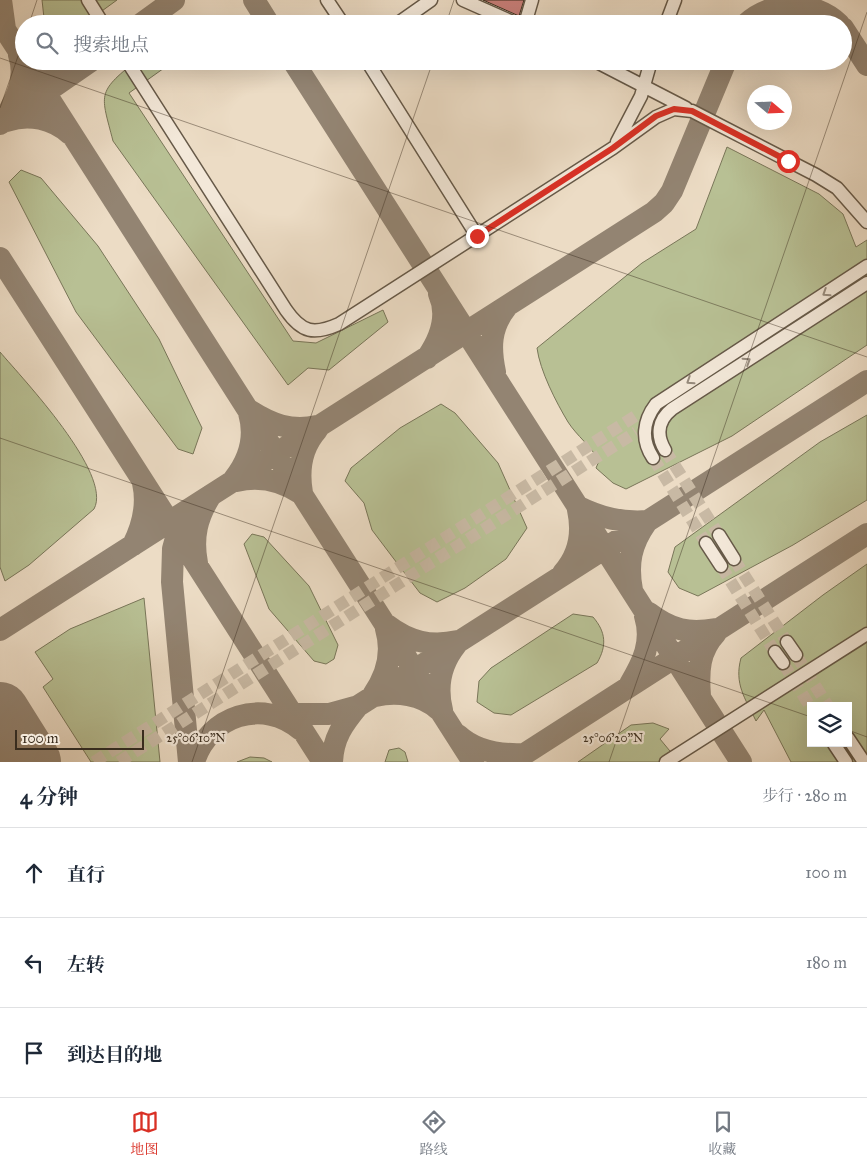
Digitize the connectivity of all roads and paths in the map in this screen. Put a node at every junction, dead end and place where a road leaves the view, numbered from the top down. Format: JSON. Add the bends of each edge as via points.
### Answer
{"nodes":[{"id":1,"x":88,"y":0,"type":"edge"},
{"id":2,"x":327,"y":0,"type":"edge"},
{"id":3,"x":431,"y":0,"type":"edge"},
{"id":4,"x":462,"y":0,"type":"edge"},
{"id":5,"x":532,"y":0,"type":"edge"},
{"id":6,"x":675,"y":0,"type":"edge"},
{"id":7,"x":98,"y":15,"type":"edge"},
{"id":8,"x":337,"y":15,"type":"edge"},
{"id":9,"x":410,"y":15,"type":"edge"},
{"id":10,"x":496,"y":15,"type":"edge"},
{"id":11,"x":528,"y":15,"type":"edge"},
{"id":12,"x":669,"y":15,"type":"edge"},
{"id":13,"x":134,"y":70,"type":"edge"},
{"id":14,"x":373,"y":70,"type":"edge"},
{"id":15,"x":612,"y":70,"type":"junction"},
{"id":16,"x":640,"y":70,"type":"edge"},
{"id":17,"x":649,"y":70,"type":"edge"},
{"id":18,"x":651,"y":70,"type":"edge"},
{"id":19,"x":645,"y":87,"type":"junction"},
{"id":20,"x":664,"y":97,"type":"junction"},
{"id":21,"x":692,"y":111,"type":"junction"},
{"id":22,"x":627,"y":126,"type":"junction"},
{"id":23,"x":613,"y":148,"type":"junction"},
{"id":24,"x":867,"y":222,"type":"edge"},
{"id":25,"x":477,"y":236,"type":"junction"},
{"id":26,"x":867,"y":266,"type":"edge"},
{"id":27,"x":867,"y":284,"type":"edge"},
{"id":28,"x":665,"y":450,"type":"tunnel mouth"},
{"id":29,"x":653,"y":458,"type":"tunnel mouth"},
{"id":30,"x":719,"y":536,"type":"tunnel mouth"},
{"id":31,"x":706,"y":543,"type":"tunnel mouth"},
{"id":32,"x":734,"y":559,"type":"tunnel mouth"},
{"id":33,"x":721,"y":566,"type":"tunnel mouth"},
{"id":34,"x":867,"y":634,"type":"edge"},
{"id":35,"x":787,"y":642,"type":"tunnel mouth"},
{"id":36,"x":775,"y":652,"type":"tunnel mouth"},
{"id":37,"x":796,"y":655,"type":"tunnel mouth"},
{"id":38,"x":783,"y":663,"type":"tunnel mouth"},
{"id":39,"x":852,"y":744,"type":"edge"},
{"id":40,"x":836,"y":747,"type":"edge"},
{"id":41,"x":666,"y":762,"type":"edge"},
{"id":42,"x":846,"y":762,"type":"edge"},
{"id":43,"x":864,"y":762,"type":"edge"}],
"edges":[{"from":1,"to":7,"type":"lane"},
{"from":2,"to":8,"type":"lane"},
{"from":3,"to":9,"type":"lane"},
{"from":4,"to":10,"type":"lane"},
{"from":5,"to":11,"type":"lane"},
{"from":6,"to":12,"type":"lane"},
{"from":13,"to":25,"type":"lane","via":[[286,310],[295,323],[310,331],[339,324]]},
{"from":14,"to":25,"type":"lane"},
{"from":15,"to":16,"type":"lane","via":[[634,73]]},
{"from":15,"to":19,"type":"lane"},
{"from":15,"to":22,"type":"lane","via":[[627,83],[633,95]]},
{"from":17,"to":19,"type":"lane"},
{"from":18,"to":20,"type":"lane","via":[[655,88]]},
{"from":19,"to":20,"type":"lane"},
{"from":19,"to":22,"type":"lane"},
{"from":20,"to":21,"type":"lane"},
{"from":21,"to":23,"type":"lane","via":[[674,109],[656,116]]},
{"from":21,"to":24,"type":"lane","via":[[837,188]]},
{"from":22,"to":23,"type":"lane"},
{"from":23,"to":25,"type":"lane"},
{"from":26,"to":29,"type":"lane","one_way":true,"via":[[656,404],[648,417],[645,433],[647,448]]},
{"from":28,"to":27,"type":"lane","one_way":true,"via":[[660,439],[660,427],[672,409]]},
{"from":30,"to":32,"type":"lane"},
{"from":31,"to":33,"type":"lane"},
{"from":34,"to":41,"type":"lane"},
{"from":35,"to":37,"type":"lane"},
{"from":36,"to":38,"type":"lane"},
{"from":39,"to":43,"type":"lane"},
{"from":40,"to":42,"type":"lane"}]}
